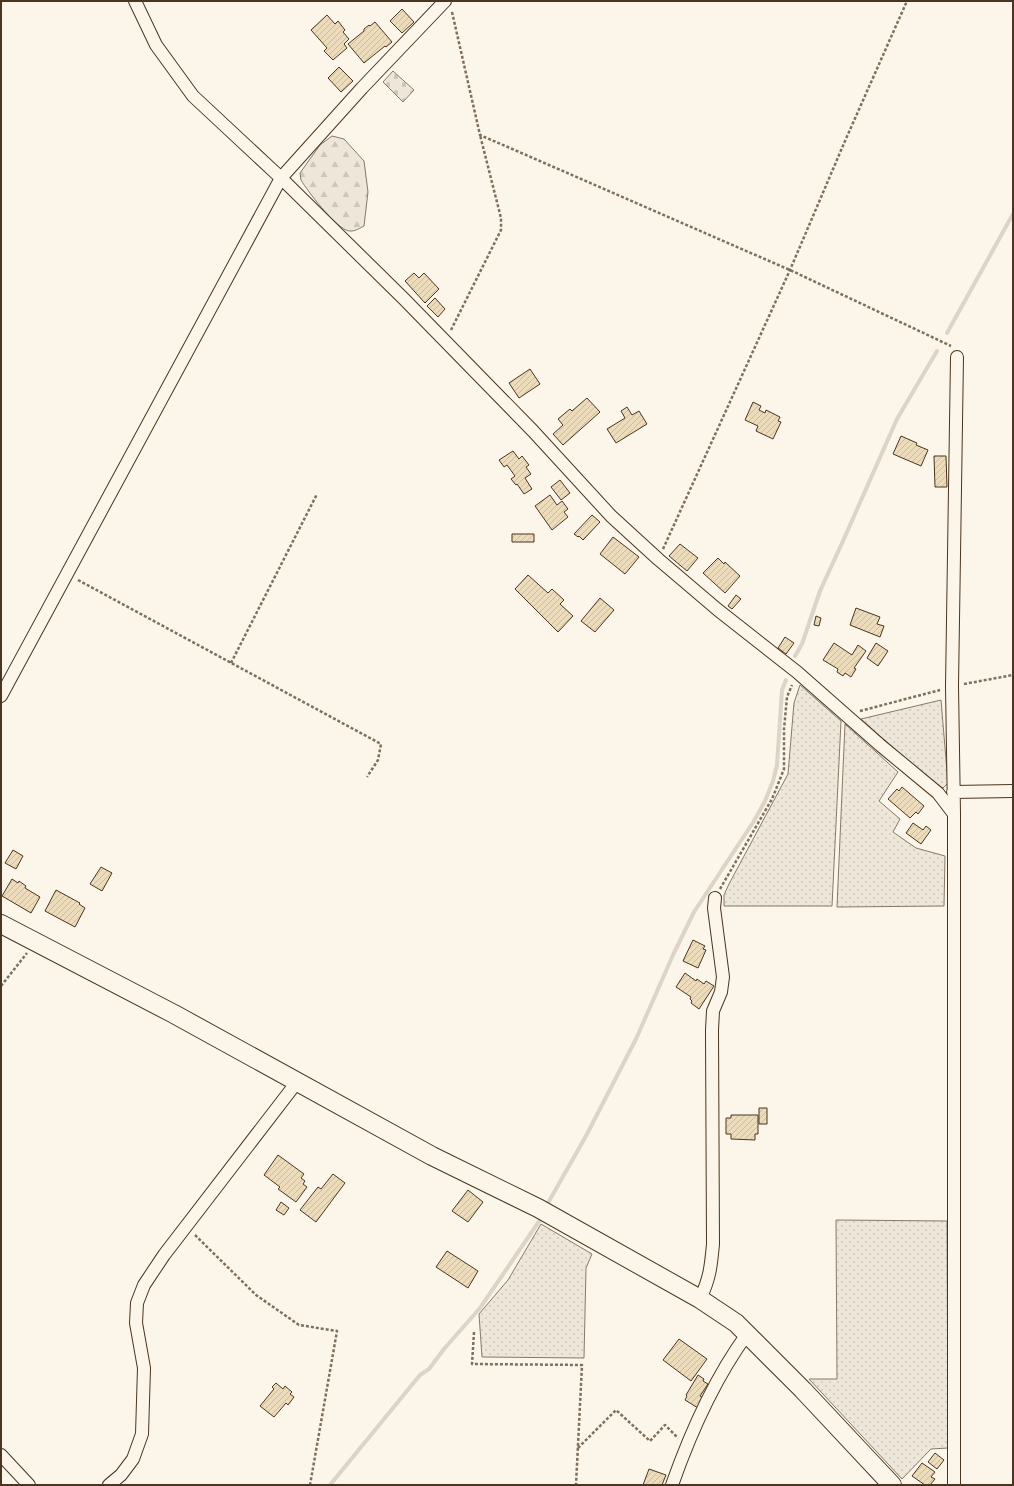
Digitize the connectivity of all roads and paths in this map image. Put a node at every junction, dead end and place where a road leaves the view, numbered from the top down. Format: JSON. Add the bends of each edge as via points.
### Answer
{"nodes":[{"id":1,"x":135,"y":1,"type":"edge"},
{"id":2,"x":907,"y":1,"type":"edge"},
{"id":3,"x":448,"y":5,"type":"edge"},
{"id":4,"x":480,"y":135,"type":"junction"},
{"id":5,"x":281,"y":178,"type":"junction"},
{"id":6,"x":790,"y":270,"type":"junction"},
{"id":7,"x":446,"y":341,"type":"junction"},
{"id":8,"x":957,"y":357,"type":"joint"},
{"id":9,"x":317,"y":494,"type":"dead end"},
{"id":10,"x":658,"y":559,"type":"junction"},
{"id":11,"x":67,"y":574,"type":"junction"},
{"id":12,"x":231,"y":663,"type":"junction"},
{"id":13,"x":797,"y":672,"type":"junction"},
{"id":14,"x":1013,"y":675,"type":"edge"},
{"id":15,"x":952,"y":686,"type":"junction"},
{"id":16,"x":1,"y":696,"type":"edge"},
{"id":17,"x":845,"y":714,"type":"junction"},
{"id":18,"x":367,"y":777,"type":"dead end"},
{"id":19,"x":1013,"y":791,"type":"edge"},
{"id":20,"x":954,"y":792,"type":"junction"},
{"id":21,"x":954,"y":814,"type":"junction"},
{"id":22,"x":715,"y":898,"type":"joint"},
{"id":23,"x":1,"y":924,"type":"edge"},
{"id":24,"x":36,"y":942,"type":"junction"},
{"id":25,"x":1,"y":986,"type":"edge"},
{"id":26,"x":297,"y":1082,"type":"junction"},
{"id":27,"x":186,"y":1226,"type":"junction"},
{"id":28,"x":700,"y":1299,"type":"junction"},
{"id":29,"x":474,"y":1332,"type":"dead end"},
{"id":30,"x":747,"y":1334,"type":"junction"},
{"id":31,"x":686,"y":1446,"type":"junction"},
{"id":32,"x":578,"y":1448,"type":"junction"},
{"id":33,"x":1,"y":1455,"type":"edge"},
{"id":34,"x":29,"y":1485,"type":"edge"},
{"id":35,"x":110,"y":1485,"type":"edge"},
{"id":36,"x":310,"y":1485,"type":"edge"},
{"id":37,"x":576,"y":1485,"type":"edge"},
{"id":38,"x":672,"y":1485,"type":"edge"},
{"id":39,"x":892,"y":1485,"type":"edge"},
{"id":40,"x":954,"y":1485,"type":"edge"}],
"edges":[{"from":1,"to":5,"type":"street","via":[[156,45],[193,96]]},
{"from":2,"to":6,"type":"path"},
{"from":3,"to":4,"type":"path"},
{"from":3,"to":5,"type":"street","via":[[362,88]]},
{"from":4,"to":6,"type":"path"},
{"from":4,"to":7,"type":"path","via":[[501,230]]},
{"from":5,"to":7,"type":"street"},
{"from":5,"to":11,"type":"street"},
{"from":6,"to":8,"type":"path","via":[[951,346]]},
{"from":6,"to":10,"type":"path"},
{"from":7,"to":10,"type":"street","via":[[611,516]]},
{"from":8,"to":15,"type":"street"},
{"from":9,"to":12,"type":"path"},
{"from":10,"to":13,"type":"street"},
{"from":11,"to":12,"type":"path"},
{"from":11,"to":16,"type":"street"},
{"from":12,"to":18,"type":"path","via":[[381,744],[378,760]]},
{"from":13,"to":17,"type":"street"},
{"from":13,"to":22,"type":"path","via":[[787,697],[784,768],[772,799]]},
{"from":14,"to":15,"type":"path"},
{"from":15,"to":17,"type":"path"},
{"from":15,"to":20,"type":"street"},
{"from":17,"to":21,"type":"street","via":[[938,793]]},
{"from":19,"to":20,"type":"street"},
{"from":20,"to":21,"type":"street"},
{"from":21,"to":40,"type":"street"},
{"from":22,"to":28,"type":"street","via":[[714,908],[724,977],[713,1011],[712,1030],[711,1272]]},
{"from":23,"to":24,"type":"street"},
{"from":24,"to":25,"type":"path"},
{"from":24,"to":26,"type":"street"},
{"from":26,"to":27,"type":"street"},
{"from":26,"to":28,"type":"street","via":[[432,1156],[538,1208]]},
{"from":27,"to":35,"type":"street","via":[[144,1285],[137,1303],[136,1323],[144,1368],[142,1434],[133,1459],[122,1475]]},
{"from":27,"to":36,"type":"path","via":[[256,1295],[299,1325],[338,1331]]},
{"from":28,"to":30,"type":"street","via":[[736,1323]]},
{"from":29,"to":32,"type":"path","via":[[472,1364],[582,1365]]},
{"from":30,"to":31,"type":"street","via":[[731,1356]]},
{"from":30,"to":39,"type":"street"},
{"from":31,"to":32,"type":"path","via":[[665,1425],[650,1441],[616,1410]]},
{"from":31,"to":38,"type":"street"},
{"from":32,"to":37,"type":"path"},
{"from":33,"to":34,"type":"street"}]}
